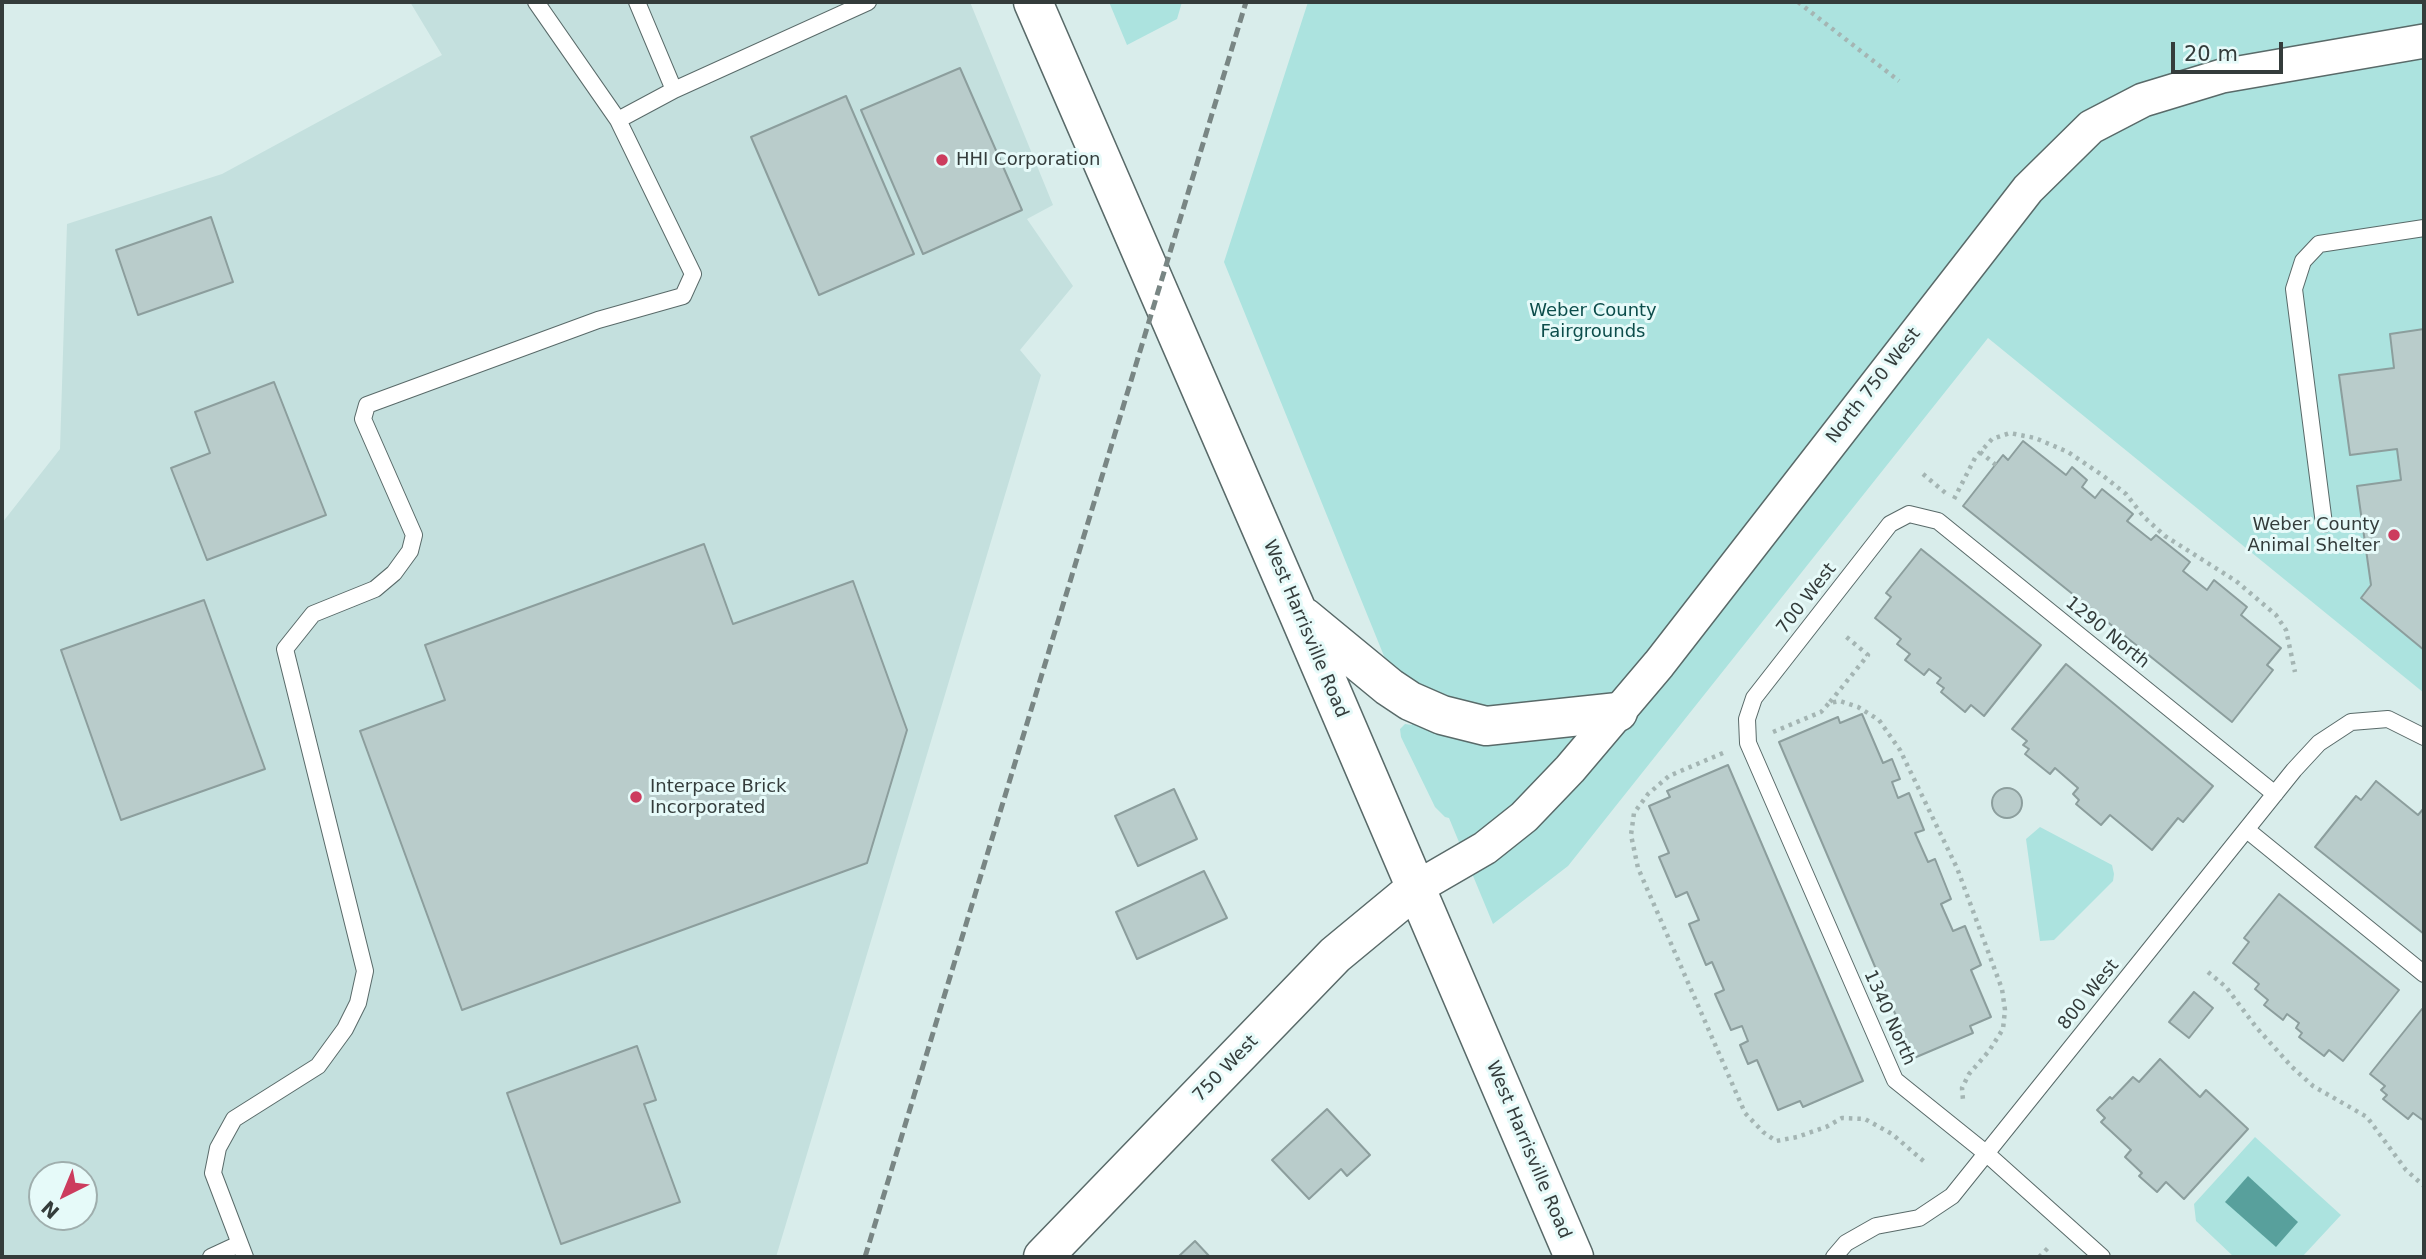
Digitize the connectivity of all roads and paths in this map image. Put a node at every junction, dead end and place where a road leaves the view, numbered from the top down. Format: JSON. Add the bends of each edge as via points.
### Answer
{"nodes":[{"id":1,"x":536,"y":2,"type":"edge"},
{"id":2,"x":637,"y":2,"type":"edge"},
{"id":3,"x":868,"y":2,"type":"edge"},
{"id":4,"x":1033,"y":2,"type":"edge"},
{"id":5,"x":1798,"y":2,"type":"edge"},
{"id":6,"x":2424,"y":41,"type":"edge"},
{"id":7,"x":1899,"y":80,"type":"dead end"},
{"id":8,"x":674,"y":90,"type":"junction"},
{"id":9,"x":618,"y":120,"type":"junction"},
{"id":10,"x":2424,"y":228,"type":"edge"},
{"id":11,"x":1980,"y":452,"type":"junction"},
{"id":12,"x":1996,"y":465,"type":"dead end"},
{"id":13,"x":1923,"y":474,"type":"dead end"},
{"id":14,"x":1954,"y":500,"type":"junction"},
{"id":15,"x":1950,"y":507,"type":"dead end"},
{"id":16,"x":1909,"y":514,"type":"joint"},
{"id":17,"x":2324,"y":524,"type":"dead end"},
{"id":18,"x":1298,"y":613,"type":"junction"},
{"id":19,"x":1843,"y":634,"type":"dead end"},
{"id":20,"x":2295,"y":672,"type":"dead end"},
{"id":21,"x":1829,"y":703,"type":"dead end"},
{"id":22,"x":1618,"y":712,"type":"junction"},
{"id":23,"x":1747,"y":719,"type":"joint"},
{"id":24,"x":2424,"y":737,"type":"edge"},
{"id":25,"x":2275,"y":794,"type":"junction"},
{"id":26,"x":2247,"y":830,"type":"junction"},
{"id":27,"x":1416,"y":888,"type":"junction"},
{"id":28,"x":2208,"y":972,"type":"dead end"},
{"id":29,"x":2424,"y":974,"type":"edge"},
{"id":30,"x":1987,"y":1154,"type":"junction"},
{"id":31,"x":2424,"y":1186,"type":"edge"},
{"id":32,"x":2050,"y":1246,"type":"dead end"},
{"id":33,"x":242,"y":1251,"type":"edge"},
{"id":34,"x":211,"y":1257,"type":"edge"},
{"id":35,"x":1043,"y":1257,"type":"edge"},
{"id":36,"x":1574,"y":1257,"type":"edge"},
{"id":37,"x":1834,"y":1257,"type":"edge"},
{"id":38,"x":2039,"y":1257,"type":"edge"},
{"id":39,"x":2102,"y":1257,"type":"edge"}],
"edges":[{"from":1,"to":9,"type":"lane"},
{"from":2,"to":8,"type":"lane"},
{"from":3,"to":8,"type":"lane"},
{"from":4,"to":18,"type":"main road","name":"West Harrisville Road"},
{"from":5,"to":7,"type":"path"},
{"from":6,"to":22,"type":"street","name":"North 750 West","via":[[2222,76],[2143,100],[2091,127],[2028,189]]},
{"from":8,"to":9,"type":"lane"},
{"from":9,"to":33,"type":"lane","via":[[693,274],[683,296],[598,320],[367,405],[363,419],[414,536],[410,551],[375,589],[313,614],[285,649],[365,971],[358,1003],[318,1066],[234,1119],[218,1148],[213,1173]]},
{"from":10,"to":17,"type":"lane","via":[[2319,244],[2303,261],[2294,289]]},
{"from":11,"to":12,"type":"path"},
{"from":11,"to":14,"type":"path"},
{"from":11,"to":20,"type":"path","via":[[1992,439],[2010,433],[2068,452],[2102,475],[2165,536],[2236,581],[2276,615],[2286,630]]},
{"from":13,"to":14,"type":"path"},
{"from":14,"to":15,"type":"path"},
{"from":16,"to":23,"type":"lane","name":"700 West","via":[[1882,534],[1755,698]]},
{"from":16,"to":25,"type":"lane","name":"1290 North","via":[[1938,521]]},
{"from":18,"to":22,"type":"main road","via":[[1390,687],[1443,715],[1486,726]]},
{"from":18,"to":27,"type":"main road","name":"West Harrisville Road"},
{"from":19,"to":21,"type":"path","via":[[1868,655]]},
{"from":22,"to":27,"type":"street","name":"North 750 West","via":[[1524,817],[1485,848]]},
{"from":23,"to":30,"type":"lane","name":"1340 North","via":[[1748,743],[1895,1080]]},
{"from":24,"to":25,"type":"lane","name":"800 West","via":[[2388,719],[2351,722],[2319,743]]},
{"from":25,"to":26,"type":"lane","name":"800 West"},
{"from":26,"to":29,"type":"lane"},
{"from":26,"to":30,"type":"lane","name":"800 West"},
{"from":27,"to":35,"type":"main road","name":"750 West","via":[[1335,955]]},
{"from":27,"to":36,"type":"main road","name":"West Harrisville Road"},
{"from":28,"to":31,"type":"path","via":[[2226,986],[2292,1067],[2313,1086],[2367,1117],[2406,1170]]},
{"from":30,"to":37,"type":"lane","name":"800 West","via":[[1952,1196],[1919,1218],[1876,1226],[1846,1243]]},
{"from":30,"to":39,"type":"lane","name":"1340 North"},
{"from":32,"to":38,"type":"path"},
{"from":33,"to":34,"type":"lane"}]}
